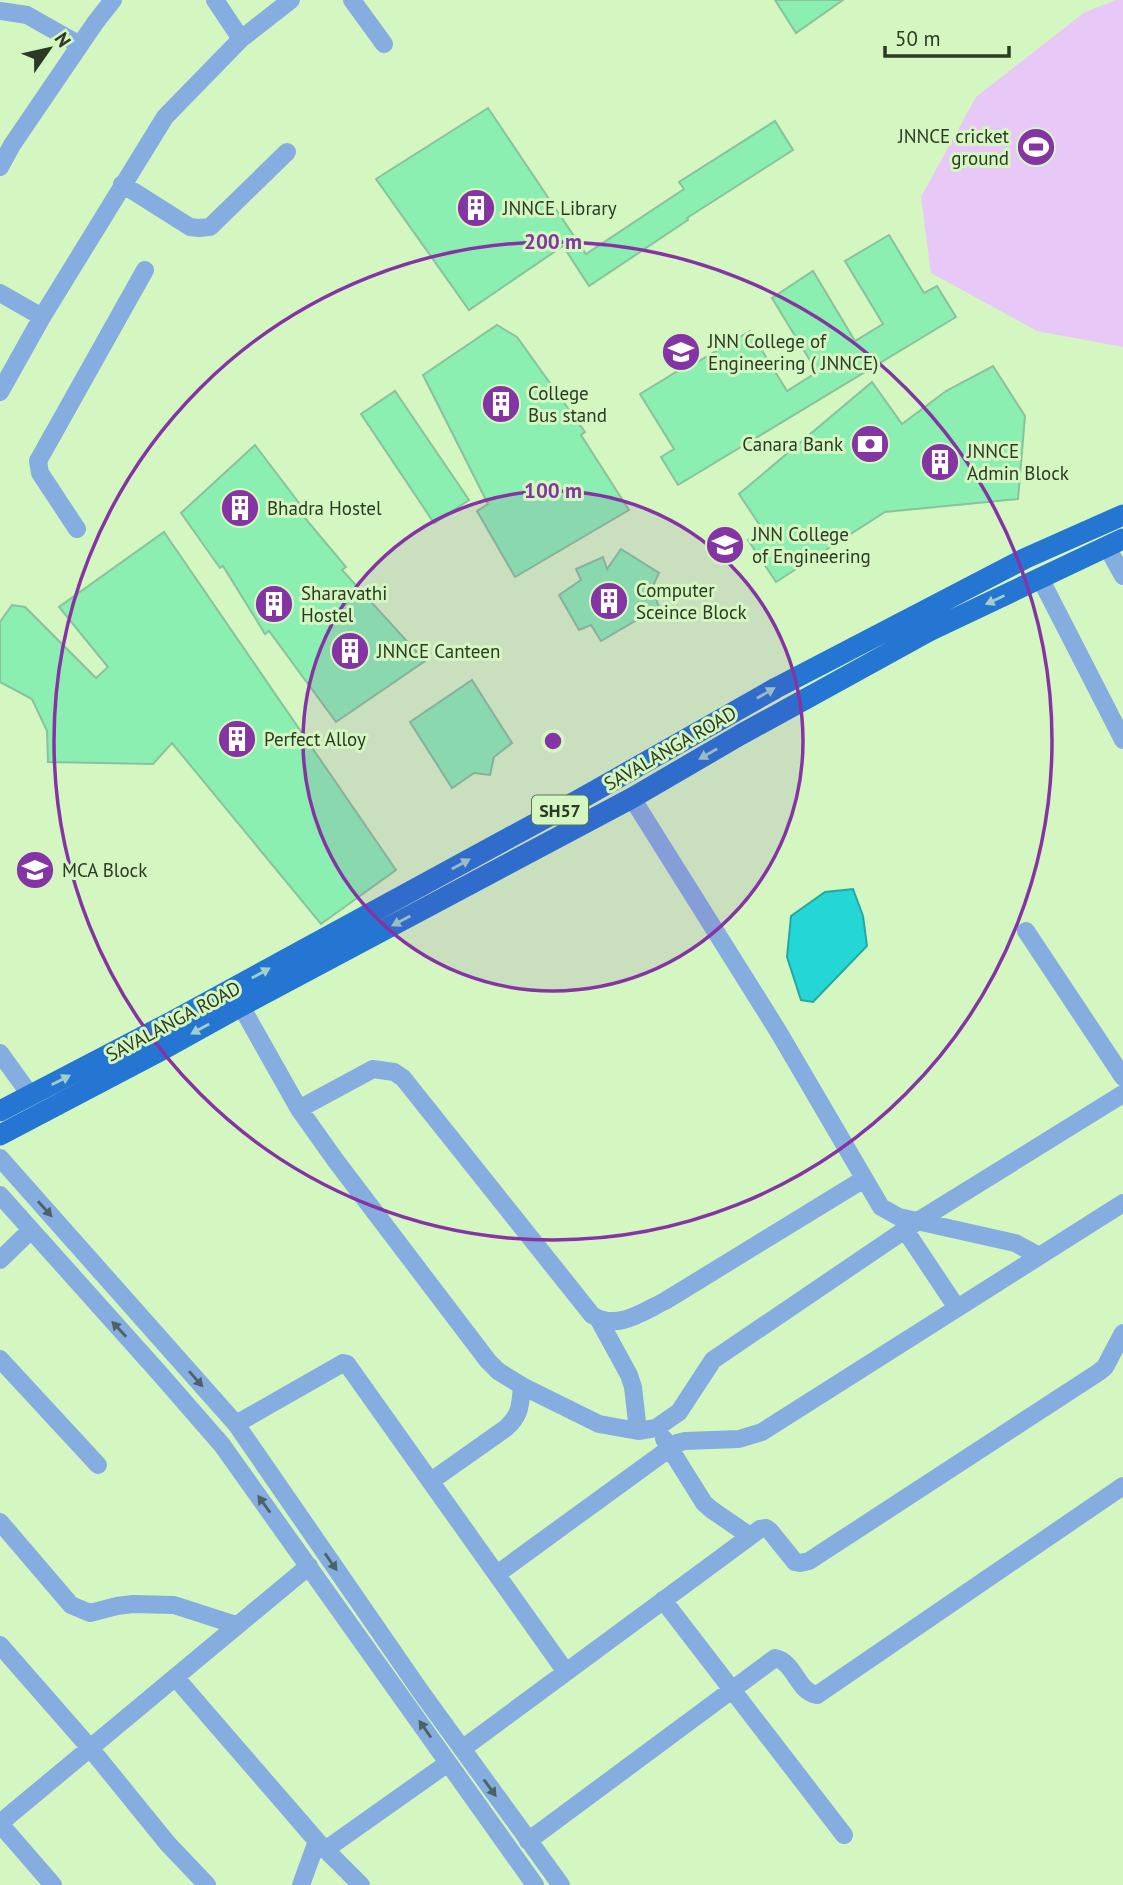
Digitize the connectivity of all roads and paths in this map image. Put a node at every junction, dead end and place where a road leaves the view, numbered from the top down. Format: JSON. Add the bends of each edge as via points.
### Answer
{"nodes":[{"id":1,"x":113,"y":0,"type":"edge"},
{"id":2,"x":215,"y":0,"type":"edge"},
{"id":3,"x":291,"y":0,"type":"edge"},
{"id":4,"x":352,"y":0,"type":"edge"},
{"id":5,"x":0,"y":11,"type":"edge"},
{"id":6,"x":241,"y":39,"type":"junction"},
{"id":7,"x":384,"y":44,"type":"dead end"},
{"id":8,"x":80,"y":45,"type":"junction"},
{"id":9,"x":287,"y":152,"type":"dead end"},
{"id":10,"x":0,"y":167,"type":"edge"},
{"id":11,"x":122,"y":184,"type":"junction"},
{"id":12,"x":145,"y":270,"type":"dead end"},
{"id":13,"x":0,"y":293,"type":"edge"},
{"id":14,"x":41,"y":317,"type":"junction"},
{"id":15,"x":0,"y":392,"type":"edge"},
{"id":16,"x":1123,"y":515,"type":"edge"},
{"id":17,"x":77,"y":529,"type":"dead end"},
{"id":18,"x":1115,"y":543,"type":"edge"},
{"id":19,"x":1123,"y":576,"type":"edge"},
{"id":20,"x":1040,"y":578,"type":"junction"},
{"id":21,"x":1123,"y":740,"type":"edge"},
{"id":22,"x":632,"y":798,"type":"junction"},
{"id":23,"x":1026,"y":931,"type":"dead end"},
{"id":24,"x":242,"y":1006,"type":"junction"},
{"id":25,"x":0,"y":1053,"type":"edge"},
{"id":26,"x":1123,"y":1077,"type":"edge"},
{"id":27,"x":1123,"y":1094,"type":"edge"},
{"id":28,"x":31,"y":1096,"type":"junction"},
{"id":29,"x":299,"y":1109,"type":"junction"},
{"id":30,"x":0,"y":1111,"type":"edge"},
{"id":31,"x":0,"y":1135,"type":"edge"},
{"id":32,"x":0,"y":1158,"type":"edge"},
{"id":33,"x":864,"y":1179,"type":"junction"},
{"id":34,"x":0,"y":1195,"type":"edge"},
{"id":35,"x":1123,"y":1203,"type":"edge"},
{"id":36,"x":912,"y":1225,"type":"junction"},
{"id":37,"x":31,"y":1230,"type":"junction"},
{"id":38,"x":1040,"y":1256,"type":"junction"},
{"id":39,"x":0,"y":1260,"type":"edge"},
{"id":40,"x":957,"y":1308,"type":"junction"},
{"id":41,"x":599,"y":1320,"type":"junction"},
{"id":42,"x":1123,"y":1333,"type":"edge"},
{"id":43,"x":0,"y":1359,"type":"edge"},
{"id":44,"x":522,"y":1386,"type":"junction"},
{"id":45,"x":236,"y":1424,"type":"junction"},
{"id":46,"x":656,"y":1428,"type":"junction"},
{"id":47,"x":638,"y":1431,"type":"junction"},
{"id":48,"x":670,"y":1448,"type":"junction"},
{"id":49,"x":98,"y":1465,"type":"dead end"},
{"id":50,"x":431,"y":1481,"type":"junction"},
{"id":51,"x":1123,"y":1486,"type":"edge"},
{"id":52,"x":0,"y":1522,"type":"edge"},
{"id":53,"x":750,"y":1536,"type":"junction"},
{"id":54,"x":309,"y":1566,"type":"junction"},
{"id":55,"x":497,"y":1574,"type":"junction"},
{"id":56,"x":663,"y":1600,"type":"junction"},
{"id":57,"x":236,"y":1625,"type":"junction"},
{"id":58,"x":0,"y":1645,"type":"edge"},
{"id":59,"x":566,"y":1672,"type":"junction"},
{"id":60,"x":175,"y":1676,"type":"junction"},
{"id":61,"x":733,"y":1690,"type":"junction"},
{"id":62,"x":90,"y":1748,"type":"junction"},
{"id":63,"x":462,"y":1749,"type":"junction"},
{"id":64,"x":448,"y":1763,"type":"junction"},
{"id":65,"x":0,"y":1823,"type":"edge"},
{"id":66,"x":844,"y":1835,"type":"dead end"},
{"id":67,"x":528,"y":1840,"type":"junction"},
{"id":68,"x":321,"y":1846,"type":"junction"},
{"id":69,"x":53,"y":1885,"type":"edge"},
{"id":70,"x":206,"y":1885,"type":"edge"},
{"id":71,"x":302,"y":1885,"type":"edge"},
{"id":72,"x":361,"y":1885,"type":"edge"},
{"id":73,"x":535,"y":1885,"type":"edge"},
{"id":74,"x":561,"y":1885,"type":"edge"}],
"edges":[{"from":1,"to":8,"type":"street"},
{"from":2,"to":6,"type":"street"},
{"from":3,"to":6,"type":"street"},
{"from":4,"to":7,"type":"street"},
{"from":5,"to":8,"type":"street","via":[[27,15]]},
{"from":6,"to":11,"type":"street","via":[[165,117]]},
{"from":8,"to":10,"type":"street"},
{"from":9,"to":11,"type":"street","via":[[210,227],[190,227]]},
{"from":11,"to":14,"type":"street"},
{"from":12,"to":17,"type":"street","via":[[38,461],[40,474]]},
{"from":13,"to":14,"type":"street"},
{"from":14,"to":15,"type":"street"},
{"from":28,"to":16,"type":"main road","name":"SAVALANGA ROAD","number":"SH57","one_way":true,"via":[[812,669],[1026,558]]},
{"from":18,"to":19,"type":"street"},
{"from":18,"to":20,"type":"main road","name":"SAVALANGA ROAD","number":"SH57"},
{"from":20,"to":21,"type":"street"},
{"from":20,"to":22,"type":"main road","name":"SAVALANGA ROAD","number":"SH57","one_way":true,"via":[[929,631]]},
{"from":22,"to":24,"type":"main road","name":"SAVALANGA ROAD","number":"SH57","one_way":true},
{"from":22,"to":33,"type":"street","via":[[778,1031]]},
{"from":23,"to":26,"type":"street"},
{"from":24,"to":29,"type":"street"},
{"from":24,"to":31,"type":"main road","name":"SAVALANGA ROAD","number":"SH57","one_way":true},
{"from":25,"to":28,"type":"street"},
{"from":27,"to":36,"type":"street"},
{"from":28,"to":30,"type":"main road","name":"SAVALANGA ROAD","number":"SH57"},
{"from":29,"to":41,"type":"street","via":[[373,1069],[403,1078]]},
{"from":29,"to":44,"type":"street","via":[[488,1361]]},
{"from":32,"to":45,"type":"street","one_way":true},
{"from":33,"to":36,"type":"street","via":[[881,1207]]},
{"from":33,"to":41,"type":"street","via":[[664,1301],[631,1318]]},
{"from":34,"to":37,"type":"street"},
{"from":35,"to":38,"type":"street"},
{"from":36,"to":38,"type":"street","via":[[1015,1243]]},
{"from":36,"to":40,"type":"street"},
{"from":36,"to":46,"type":"street","via":[[713,1360],[679,1412]]},
{"from":37,"to":39,"type":"street"},
{"from":54,"to":37,"type":"street","one_way":true,"via":[[222,1445]]},
{"from":38,"to":40,"type":"street"},
{"from":40,"to":48,"type":"street","via":[[762,1432],[739,1439],[685,1441]]},
{"from":41,"to":47,"type":"street","via":[[629,1375]]},
{"from":42,"to":53,"type":"street","via":[[1099,1372],[809,1561],[795,1562],[766,1528]]},
{"from":43,"to":49,"type":"street"},
{"from":44,"to":47,"type":"street","via":[[599,1424]]},
{"from":44,"to":50,"type":"street","via":[[515,1419]]},
{"from":45,"to":50,"type":"street","via":[[347,1364]]},
{"from":45,"to":63,"type":"street","one_way":true},
{"from":46,"to":47,"type":"street"},
{"from":46,"to":48,"type":"street"},
{"from":48,"to":53,"type":"street","via":[[704,1503]]},
{"from":48,"to":55,"type":"street"},
{"from":50,"to":55,"type":"street"},
{"from":51,"to":61,"type":"street","via":[[817,1695],[808,1692],[787,1663],[775,1658]]},
{"from":52,"to":57,"type":"street","via":[[71,1605],[80,1609],[90,1613],[117,1606],[174,1605]]},
{"from":53,"to":56,"type":"street"},
{"from":54,"to":57,"type":"street"},
{"from":64,"to":54,"type":"street","one_way":true},
{"from":55,"to":59,"type":"street"},
{"from":56,"to":59,"type":"street"},
{"from":56,"to":61,"type":"street"},
{"from":57,"to":60,"type":"street"},
{"from":58,"to":62,"type":"street"},
{"from":59,"to":63,"type":"street"},
{"from":60,"to":62,"type":"street"},
{"from":60,"to":68,"type":"street"},
{"from":61,"to":66,"type":"street"},
{"from":61,"to":67,"type":"street"},
{"from":62,"to":65,"type":"street"},
{"from":62,"to":70,"type":"street"},
{"from":63,"to":67,"type":"street","one_way":true},
{"from":64,"to":68,"type":"street"},
{"from":64,"to":73,"type":"street"},
{"from":65,"to":69,"type":"street"},
{"from":67,"to":74,"type":"street"},
{"from":68,"to":71,"type":"street"},
{"from":68,"to":72,"type":"street"}]}
